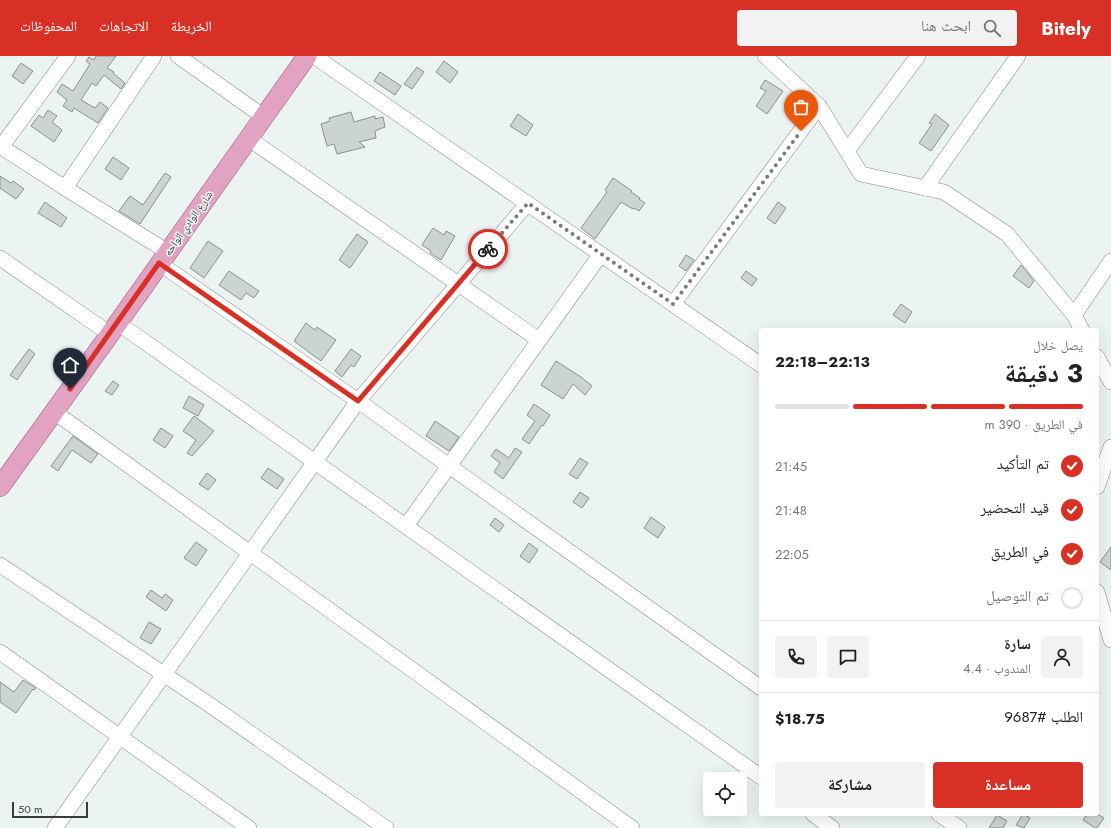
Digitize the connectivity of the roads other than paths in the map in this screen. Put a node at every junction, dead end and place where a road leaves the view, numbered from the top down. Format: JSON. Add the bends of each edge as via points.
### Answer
{"nodes":[{"id":1,"x":68,"y":56,"type":"edge"},
{"id":2,"x":154,"y":56,"type":"edge"},
{"id":3,"x":178,"y":56,"type":"edge"},
{"id":4,"x":307,"y":56,"type":"edge"},
{"id":5,"x":314,"y":56,"type":"edge"},
{"id":6,"x":765,"y":56,"type":"edge"},
{"id":7,"x":918,"y":56,"type":"edge"},
{"id":8,"x":1018,"y":56,"type":"edge"},
{"id":9,"x":819,"y":106,"type":"junction"},
{"id":10,"x":264,"y":117,"type":"junction"},
{"id":11,"x":248,"y":138,"type":"junction"},
{"id":12,"x":0,"y":147,"type":"edge"},
{"id":13,"x":847,"y":151,"type":"junction"},
{"id":14,"x":65,"y":188,"type":"junction"},
{"id":15,"x":925,"y":188,"type":"junction"},
{"id":16,"x":528,"y":203,"type":"junction"},
{"id":17,"x":601,"y":254,"type":"junction"},
{"id":18,"x":164,"y":257,"type":"junction"},
{"id":19,"x":0,"y":258,"type":"edge"},
{"id":20,"x":1111,"y":261,"type":"edge"},
{"id":21,"x":459,"y":283,"type":"junction"},
{"id":22,"x":673,"y":304,"type":"junction"},
{"id":23,"x":1074,"y":315,"type":"junction"},
{"id":24,"x":114,"y":328,"type":"junction"},
{"id":25,"x":1081,"y":328,"type":"edge"},
{"id":26,"x":539,"y":340,"type":"junction"},
{"id":27,"x":1099,"y":361,"type":"edge"},
{"id":28,"x":759,"y":364,"type":"edge"},
{"id":29,"x":1111,"y":382,"type":"edge"},
{"id":30,"x":358,"y":401,"type":"junction"},
{"id":31,"x":53,"y":411,"type":"junction"},
{"id":32,"x":1111,"y":447,"type":"edge"},
{"id":33,"x":315,"y":462,"type":"junction"},
{"id":34,"x":449,"y":466,"type":"junction"},
{"id":35,"x":1099,"y":481,"type":"edge"},
{"id":36,"x":0,"y":487,"type":"edge"},
{"id":37,"x":406,"y":526,"type":"junction"},
{"id":38,"x":250,"y":553,"type":"junction"},
{"id":39,"x":0,"y":564,"type":"edge"},
{"id":40,"x":1099,"y":597,"type":"edge"},
{"id":41,"x":1104,"y":610,"type":"edge"},
{"id":42,"x":1111,"y":640,"type":"edge"},
{"id":43,"x":0,"y":652,"type":"edge"},
{"id":44,"x":164,"y":674,"type":"junction"},
{"id":45,"x":759,"y":687,"type":"edge"},
{"id":46,"x":120,"y":737,"type":"junction"},
{"id":47,"x":759,"y":776,"type":"edge"},
{"id":48,"x":816,"y":816,"type":"edge"},
{"id":49,"x":942,"y":816,"type":"edge"},
{"id":50,"x":56,"y":828,"type":"edge"},
{"id":51,"x":249,"y":828,"type":"edge"},
{"id":52,"x":386,"y":828,"type":"edge"},
{"id":53,"x":632,"y":828,"type":"edge"},
{"id":54,"x":832,"y":828,"type":"edge"},
{"id":55,"x":959,"y":828,"type":"edge"}],
"edges":[{"from":1,"to":12,"type":"street"},
{"from":2,"to":14,"type":"street"},
{"from":3,"to":10,"type":"street"},
{"from":4,"to":10,"type":"main road","name":"شارع الوادي الواحه"},
{"from":5,"to":16,"type":"street"},
{"from":6,"to":9,"type":"street"},
{"from":7,"to":13,"type":"street"},
{"from":8,"to":15,"type":"street"},
{"from":9,"to":13,"type":"street"},
{"from":9,"to":22,"type":"street"},
{"from":10,"to":11,"type":"main road","name":"شارع الوادي الواحه"},
{"from":11,"to":18,"type":"main road","name":"شارع الوادي الواحه"},
{"from":11,"to":21,"type":"street"},
{"from":12,"to":14,"type":"street"},
{"from":13,"to":15,"type":"street","via":[[861,174]]},
{"from":14,"to":18,"type":"street"},
{"from":15,"to":23,"type":"street","via":[[944,192],[1007,234]]},
{"from":16,"to":17,"type":"street"},
{"from":16,"to":21,"type":"street"},
{"from":17,"to":22,"type":"street"},
{"from":17,"to":26,"type":"street"},
{"from":18,"to":24,"type":"main road","name":"شارع الوادي الواحه"},
{"from":18,"to":30,"type":"street"},
{"from":19,"to":24,"type":"street"},
{"from":20,"to":23,"type":"street"},
{"from":21,"to":26,"type":"street"},
{"from":21,"to":30,"type":"street"},
{"from":22,"to":28,"type":"street"},
{"from":23,"to":25,"type":"street"},
{"from":24,"to":31,"type":"main road","name":"شارع الوادي الواحه"},
{"from":24,"to":33,"type":"street"},
{"from":26,"to":34,"type":"street"},
{"from":27,"to":29,"type":"street"},
{"from":30,"to":33,"type":"street"},
{"from":30,"to":34,"type":"street"},
{"from":31,"to":36,"type":"main road","name":"شارع الوادي الواحه"},
{"from":31,"to":38,"type":"street"},
{"from":32,"to":35,"type":"street"},
{"from":33,"to":37,"type":"street"},
{"from":33,"to":38,"type":"street"},
{"from":34,"to":37,"type":"street"},
{"from":34,"to":45,"type":"street"},
{"from":37,"to":47,"type":"street"},
{"from":38,"to":44,"type":"street"},
{"from":38,"to":53,"type":"street"},
{"from":39,"to":44,"type":"street"},
{"from":40,"to":41,"type":"street"},
{"from":41,"to":42,"type":"street"},
{"from":43,"to":46,"type":"street"},
{"from":44,"to":46,"type":"street"},
{"from":44,"to":52,"type":"street"},
{"from":46,"to":50,"type":"street"},
{"from":46,"to":51,"type":"street"},
{"from":48,"to":54,"type":"street"},
{"from":49,"to":55,"type":"street"}]}
